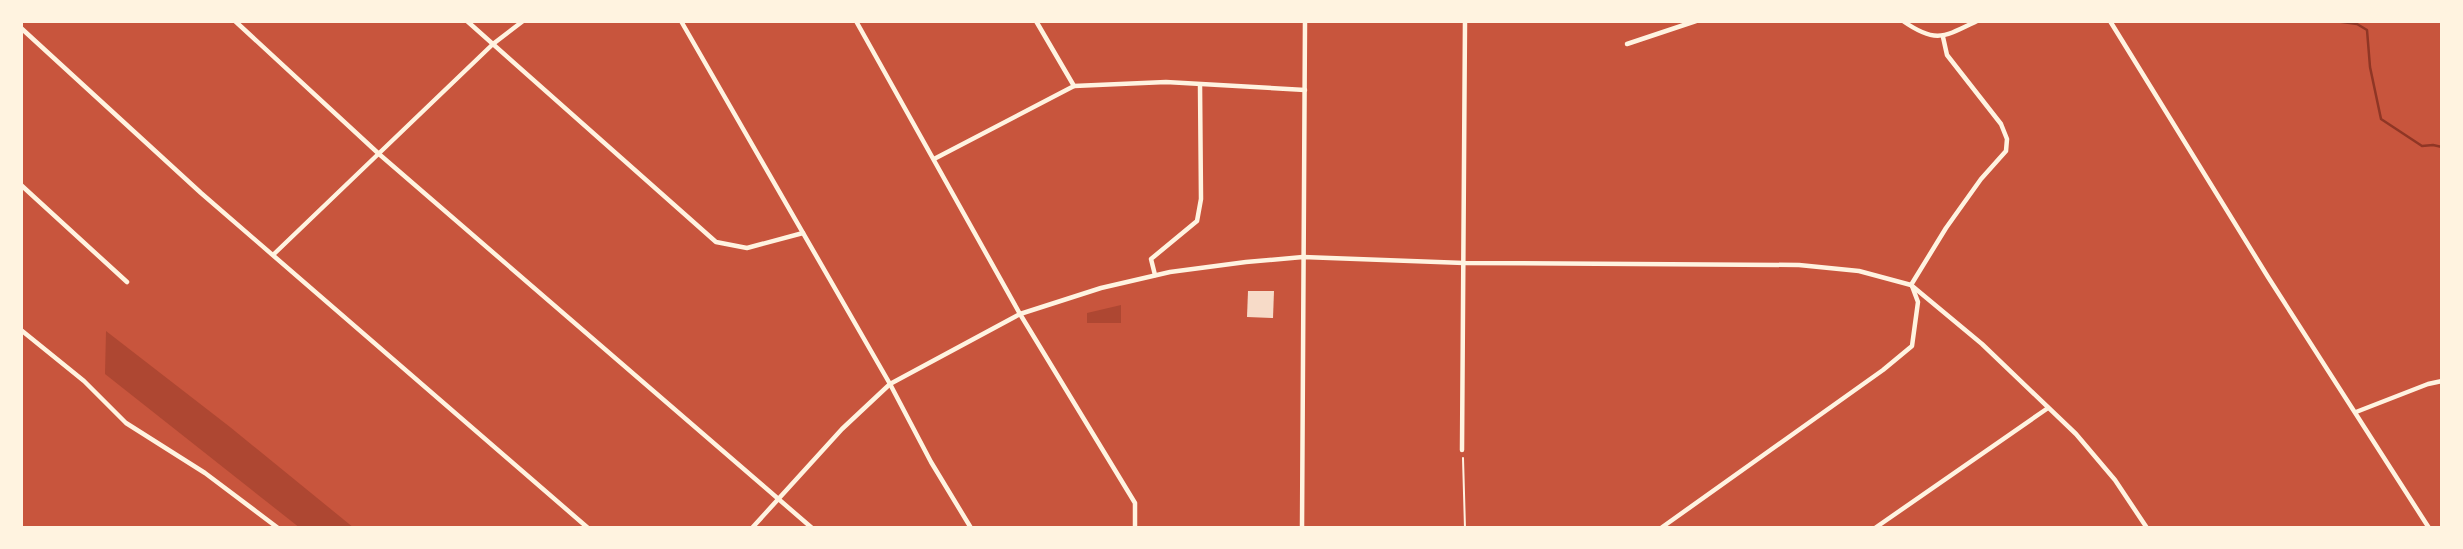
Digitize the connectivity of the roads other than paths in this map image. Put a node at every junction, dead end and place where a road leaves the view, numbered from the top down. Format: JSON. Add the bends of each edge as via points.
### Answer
{"nodes":[{"id":1,"x":235,"y":21,"type":"edge"},
{"id":2,"x":467,"y":21,"type":"edge"},
{"id":3,"x":523,"y":21,"type":"edge"},
{"id":4,"x":681,"y":21,"type":"edge"},
{"id":5,"x":856,"y":21,"type":"edge"},
{"id":6,"x":1036,"y":21,"type":"edge"},
{"id":7,"x":1305,"y":21,"type":"edge"},
{"id":8,"x":1465,"y":21,"type":"edge"},
{"id":9,"x":1696,"y":21,"type":"edge"},
{"id":10,"x":1903,"y":21,"type":"edge"},
{"id":11,"x":1977,"y":21,"type":"edge"},
{"id":12,"x":2110,"y":21,"type":"edge"},
{"id":13,"x":21,"y":29,"type":"edge"},
{"id":14,"x":1943,"y":37,"type":"junction"},
{"id":15,"x":493,"y":44,"type":"junction"},
{"id":16,"x":1627,"y":44,"type":"dead end"},
{"id":17,"x":1200,"y":85,"type":"junction"},
{"id":18,"x":1074,"y":86,"type":"junction"},
{"id":19,"x":1305,"y":90,"type":"junction"},
{"id":20,"x":379,"y":154,"type":"junction"},
{"id":21,"x":934,"y":159,"type":"junction"},
{"id":22,"x":21,"y":185,"type":"edge"},
{"id":23,"x":803,"y":233,"type":"junction"},
{"id":24,"x":274,"y":254,"type":"junction"},
{"id":25,"x":1303,"y":257,"type":"junction"},
{"id":26,"x":1464,"y":263,"type":"junction"},
{"id":27,"x":1155,"y":275,"type":"junction"},
{"id":28,"x":127,"y":282,"type":"dead end"},
{"id":29,"x":1911,"y":285,"type":"junction"},
{"id":30,"x":1020,"y":314,"type":"junction"},
{"id":31,"x":21,"y":330,"type":"edge"},
{"id":32,"x":2442,"y":381,"type":"edge"},
{"id":33,"x":890,"y":384,"type":"junction"},
{"id":34,"x":2048,"y":408,"type":"junction"},
{"id":35,"x":2356,"y":412,"type":"junction"},
{"id":36,"x":1462,"y":450,"type":"road end"},
{"id":37,"x":779,"y":499,"type":"junction"},
{"id":38,"x":278,"y":528,"type":"edge"},
{"id":39,"x":588,"y":528,"type":"edge"},
{"id":40,"x":752,"y":528,"type":"edge"},
{"id":41,"x":812,"y":528,"type":"edge"},
{"id":42,"x":971,"y":528,"type":"edge"},
{"id":43,"x":1135,"y":528,"type":"edge"},
{"id":44,"x":1302,"y":528,"type":"edge"},
{"id":45,"x":1661,"y":528,"type":"edge"},
{"id":46,"x":1875,"y":528,"type":"edge"},
{"id":47,"x":2147,"y":528,"type":"edge"},
{"id":48,"x":2429,"y":528,"type":"edge"}],
"edges":[{"from":1,"to":20,"type":"street"},
{"from":2,"to":15,"type":"street"},
{"from":3,"to":15,"type":"street"},
{"from":4,"to":23,"type":"street"},
{"from":5,"to":21,"type":"street"},
{"from":6,"to":18,"type":"street"},
{"from":7,"to":19,"type":"street"},
{"from":8,"to":26,"type":"street"},
{"from":9,"to":16,"type":"street"},
{"from":10,"to":14,"type":"street","via":[[1919,32]]},
{"from":11,"to":14,"type":"street"},
{"from":12,"to":35,"type":"street"},
{"from":13,"to":24,"type":"street"},
{"from":14,"to":29,"type":"street","via":[[1947,55],[2001,124],[2006,151],[1946,228]]},
{"from":15,"to":20,"type":"street"},
{"from":15,"to":23,"type":"street","via":[[716,242],[747,248]]},
{"from":17,"to":18,"type":"street"},
{"from":17,"to":19,"type":"street"},
{"from":17,"to":27,"type":"street","via":[[1201,199],[1197,221],[1151,259]]},
{"from":18,"to":21,"type":"street"},
{"from":19,"to":25,"type":"street"},
{"from":20,"to":24,"type":"street"},
{"from":20,"to":37,"type":"street"},
{"from":21,"to":30,"type":"street"},
{"from":22,"to":28,"type":"street"},
{"from":23,"to":33,"type":"street"},
{"from":24,"to":39,"type":"street"},
{"from":25,"to":26,"type":"street"},
{"from":25,"to":27,"type":"street"},
{"from":25,"to":44,"type":"street"},
{"from":26,"to":29,"type":"street","via":[[1800,265],[1859,271]]},
{"from":26,"to":36,"type":"street"},
{"from":27,"to":30,"type":"street"},
{"from":29,"to":34,"type":"street","via":[[1982,344]]},
{"from":29,"to":45,"type":"street","via":[[1918,302],[1912,346]]},
{"from":30,"to":33,"type":"street"},
{"from":30,"to":43,"type":"street","via":[[1135,503]]},
{"from":31,"to":38,"type":"street","via":[[132,428],[205,473]]},
{"from":32,"to":35,"type":"street"},
{"from":33,"to":37,"type":"street"},
{"from":33,"to":42,"type":"street"},
{"from":34,"to":46,"type":"street"},
{"from":34,"to":47,"type":"street","via":[[2115,480]]},
{"from":35,"to":48,"type":"street"},
{"from":37,"to":40,"type":"street"},
{"from":37,"to":41,"type":"street"}]}
